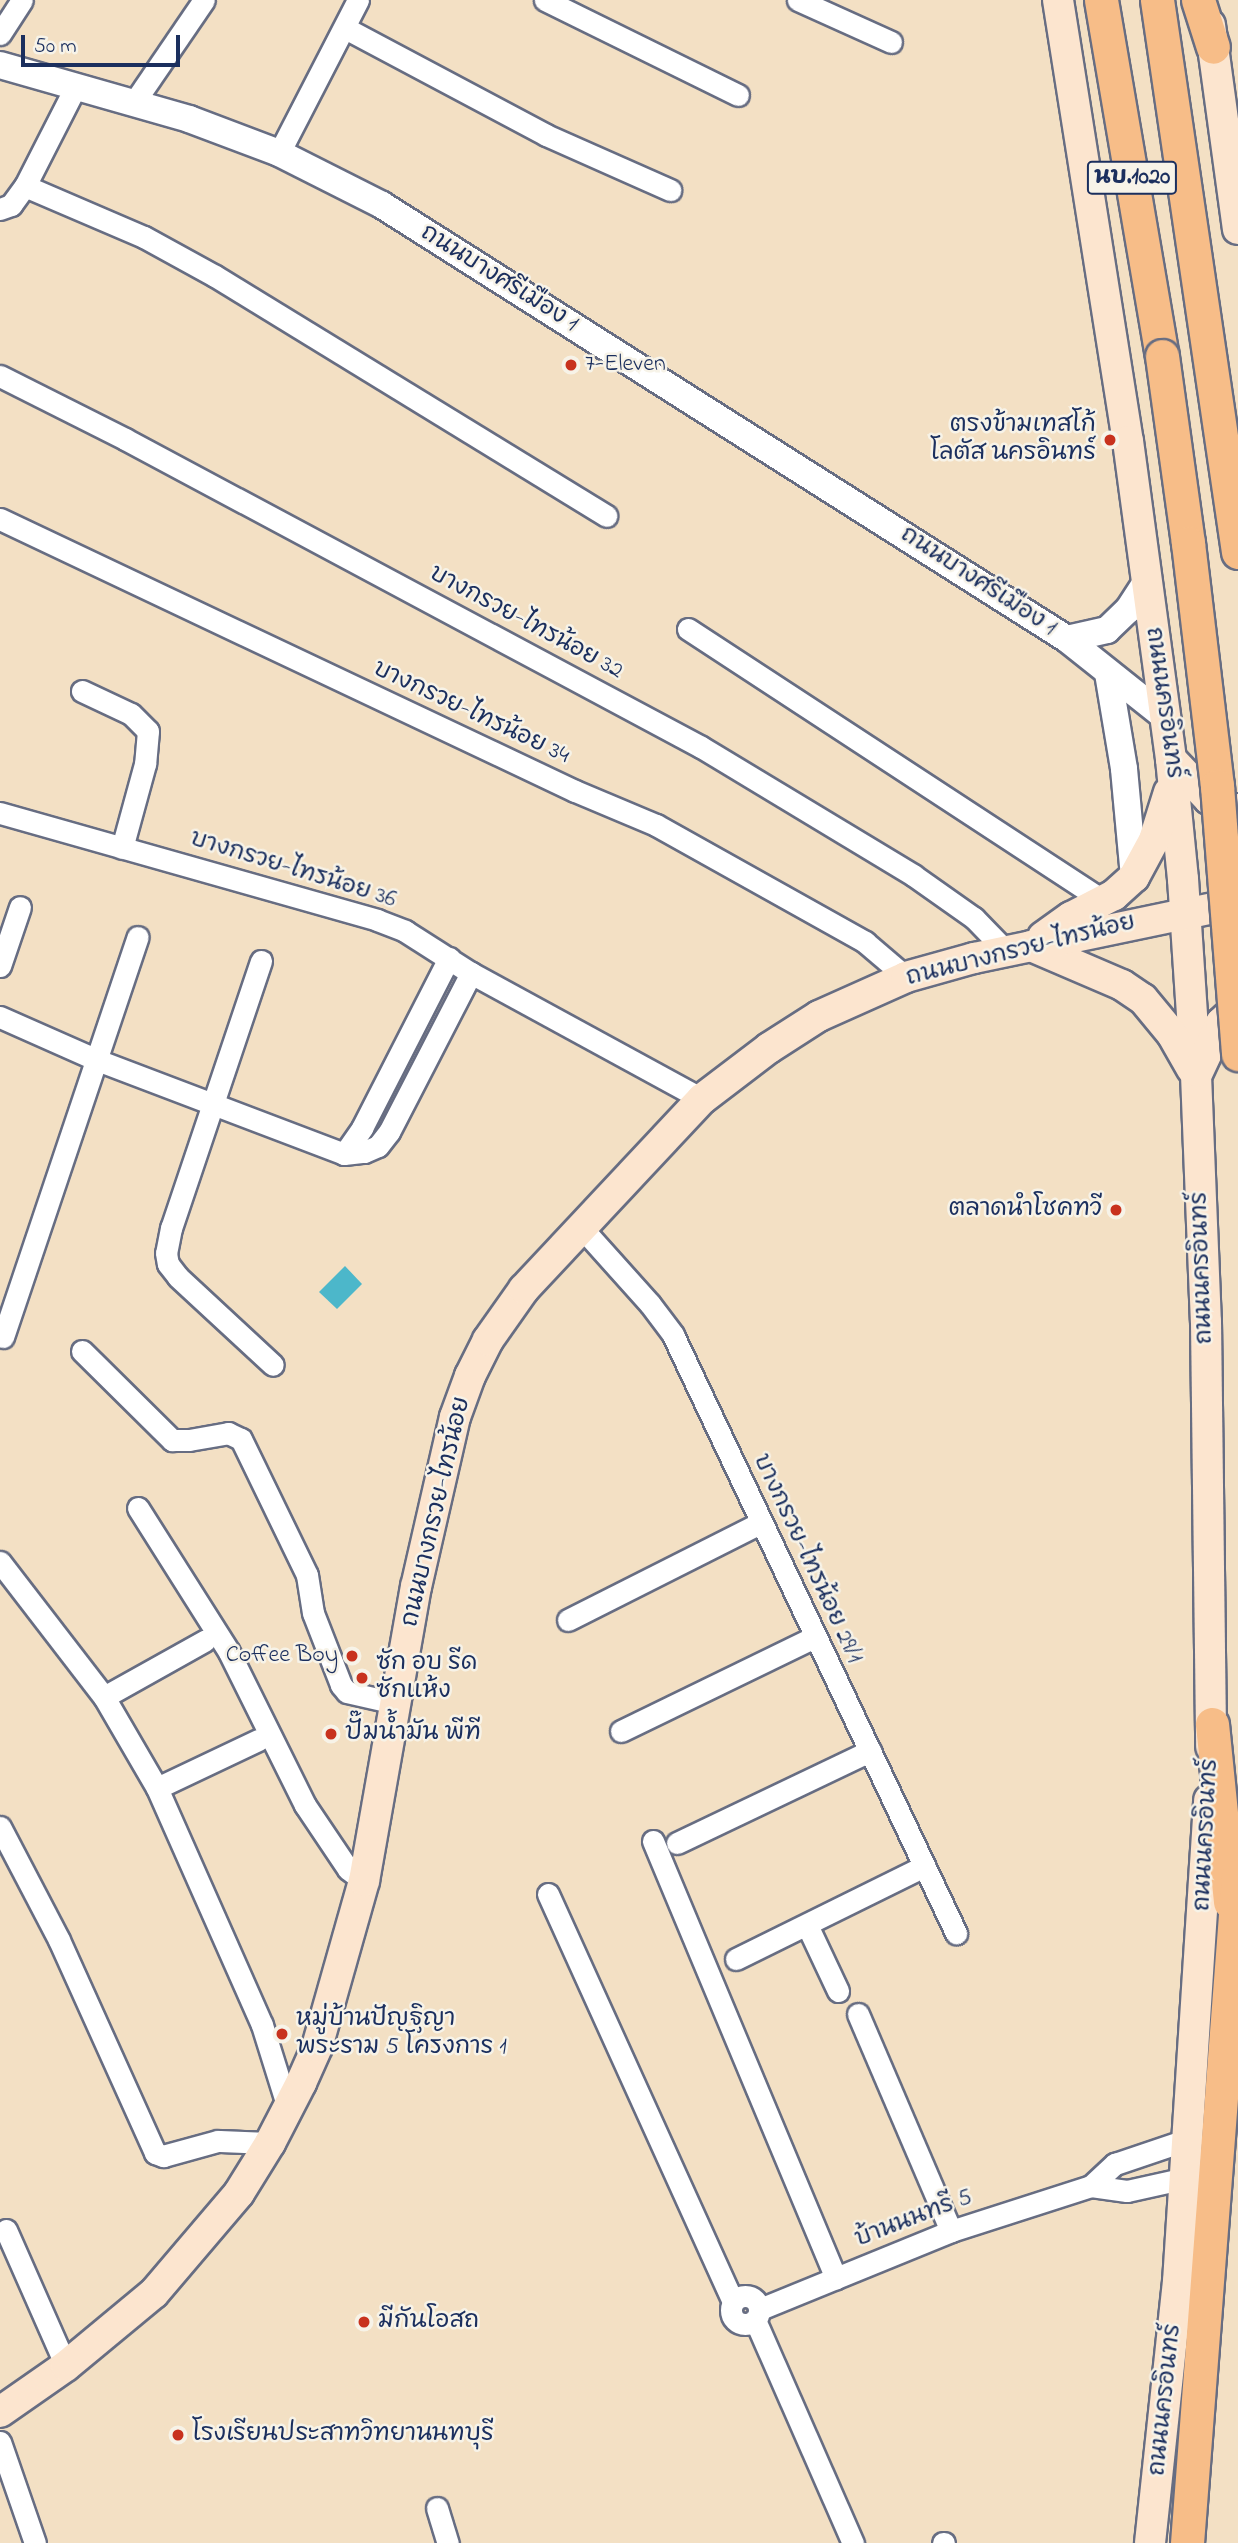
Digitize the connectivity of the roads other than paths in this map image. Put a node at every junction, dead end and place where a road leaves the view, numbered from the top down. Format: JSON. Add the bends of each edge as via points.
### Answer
{"nodes":[{"id":1,"x":22,"y":0,"type":"edge"},
{"id":2,"x":204,"y":0,"type":"edge"},
{"id":3,"x":358,"y":0,"type":"edge"},
{"id":4,"x":545,"y":0,"type":"edge"},
{"id":5,"x":798,"y":0,"type":"edge"},
{"id":6,"x":1058,"y":0,"type":"edge"},
{"id":7,"x":1101,"y":0,"type":"edge"},
{"id":8,"x":1157,"y":0,"type":"edge"},
{"id":9,"x":1198,"y":0,"type":"edge"},
{"id":10,"x":1206,"y":0,"type":"edge"},
{"id":11,"x":345,"y":29,"type":"junction"},
{"id":12,"x":0,"y":34,"type":"edge"},
{"id":13,"x":891,"y":43,"type":"dead end"},
{"id":14,"x":1213,"y":47,"type":"junction"},
{"id":15,"x":0,"y":65,"type":"edge"},
{"id":16,"x":76,"y":86,"type":"junction"},
{"id":17,"x":738,"y":95,"type":"dead end"},
{"id":18,"x":135,"y":102,"type":"junction"},
{"id":19,"x":279,"y":153,"type":"junction"},
{"id":20,"x":25,"y":186,"type":"junction"},
{"id":21,"x":670,"y":190,"type":"dead end"},
{"id":22,"x":0,"y":209,"type":"edge"},
{"id":23,"x":1238,"y":229,"type":"edge"},
{"id":24,"x":0,"y":376,"type":"edge"},
{"id":25,"x":606,"y":516,"type":"dead end"},
{"id":26,"x":0,"y":519,"type":"edge"},
{"id":27,"x":1238,"y":552,"type":"edge"},
{"id":28,"x":1146,"y":582,"type":"junction"},
{"id":29,"x":688,"y":629,"type":"dead end"},
{"id":30,"x":1067,"y":639,"type":"junction"},
{"id":31,"x":1108,"y":673,"type":"junction"},
{"id":32,"x":82,"y":691,"type":"dead end"},
{"id":33,"x":1165,"y":717,"type":"junction"},
{"id":34,"x":1172,"y":769,"type":"junction"},
{"id":35,"x":1238,"y":810,"type":"edge"},
{"id":36,"x":0,"y":813,"type":"edge"},
{"id":37,"x":122,"y":848,"type":"junction"},
{"id":38,"x":1135,"y":877,"type":"junction"},
{"id":39,"x":1104,"y":901,"type":"junction"},
{"id":40,"x":1238,"y":904,"type":"edge"},
{"id":41,"x":20,"y":907,"type":"dead end"},
{"id":42,"x":1185,"y":913,"type":"junction"},
{"id":43,"x":138,"y":937,"type":"dead end"},
{"id":44,"x":1019,"y":948,"type":"junction"},
{"id":45,"x":449,"y":958,"type":"junction"},
{"id":46,"x":261,"y":961,"type":"dead end"},
{"id":47,"x":0,"y":966,"type":"edge"},
{"id":48,"x":471,"y":973,"type":"junction"},
{"id":49,"x":906,"y":977,"type":"junction"},
{"id":50,"x":1238,"y":1007,"type":"edge"},
{"id":51,"x":0,"y":1017,"type":"edge"},
{"id":52,"x":1238,"y":1054,"type":"edge"},
{"id":53,"x":97,"y":1060,"type":"junction"},
{"id":54,"x":1196,"y":1075,"type":"junction"},
{"id":55,"x":702,"y":1099,"type":"junction"},
{"id":56,"x":215,"y":1104,"type":"junction"},
{"id":57,"x":344,"y":1154,"type":"junction"},
{"id":58,"x":581,"y":1227,"type":"junction"},
{"id":59,"x":3,"y":1337,"type":"dead end"},
{"id":60,"x":82,"y":1351,"type":"dead end"},
{"id":61,"x":273,"y":1365,"type":"dead end"},
{"id":62,"x":138,"y":1508,"type":"dead end"},
{"id":63,"x":761,"y":1523,"type":"junction"},
{"id":64,"x":0,"y":1562,"type":"edge"},
{"id":65,"x":568,"y":1620,"type":"dead end"},
{"id":66,"x":815,"y":1637,"type":"junction"},
{"id":67,"x":204,"y":1641,"type":"dead end"},
{"id":68,"x":104,"y":1697,"type":"junction"},
{"id":69,"x":395,"y":1703,"type":"junction"},
{"id":70,"x":1212,"y":1724,"type":"junction"},
{"id":71,"x":621,"y":1731,"type":"dead end"},
{"id":72,"x":258,"y":1740,"type":"dead end"},
{"id":73,"x":870,"y":1751,"type":"junction"},
{"id":74,"x":157,"y":1787,"type":"junction"},
{"id":75,"x":0,"y":1827,"type":"edge"},
{"id":76,"x":653,"y":1841,"type":"dead end"},
{"id":77,"x":677,"y":1843,"type":"dead end"},
{"id":78,"x":924,"y":1866,"type":"junction"},
{"id":79,"x":1238,"y":1876,"type":"edge"},
{"id":80,"x":364,"y":1881,"type":"junction"},
{"id":81,"x":548,"y":1894,"type":"dead end"},
{"id":82,"x":807,"y":1925,"type":"junction"},
{"id":83,"x":956,"y":1933,"type":"dead end"},
{"id":84,"x":1235,"y":1950,"type":"junction"},
{"id":85,"x":736,"y":1959,"type":"dead end"},
{"id":86,"x":838,"y":1991,"type":"dead end"},
{"id":87,"x":858,"y":2014,"type":"dead end"},
{"id":88,"x":288,"y":2108,"type":"junction"},
{"id":89,"x":1189,"y":2139,"type":"junction"},
{"id":90,"x":270,"y":2143,"type":"junction"},
{"id":91,"x":1186,"y":2178,"type":"junction"},
{"id":92,"x":1091,"y":2186,"type":"junction"},
{"id":93,"x":6,"y":2230,"type":"dead end"},
{"id":94,"x":951,"y":2231,"type":"junction"},
{"id":95,"x":836,"y":2278,"type":"junction"},
{"id":96,"x":757,"y":2315,"type":"junction"},
{"id":97,"x":66,"y":2366,"type":"junction"},
{"id":98,"x":0,"y":2412,"type":"edge"},
{"id":99,"x":0,"y":2442,"type":"edge"},
{"id":100,"x":437,"y":2508,"type":"dead end"},
{"id":101,"x":35,"y":2543,"type":"edge"},
{"id":102,"x":448,"y":2543,"type":"edge"},
{"id":103,"x":853,"y":2543,"type":"edge"},
{"id":104,"x":1150,"y":2543,"type":"edge"},
{"id":105,"x":1187,"y":2543,"type":"edge"}],
"edges":[{"from":1,"to":12,"type":"street"},
{"from":2,"to":18,"type":"street"},
{"from":3,"to":11,"type":"street"},
{"from":4,"to":17,"type":"street"},
{"from":5,"to":13,"type":"street"},
{"from":6,"to":28,"type":"main road","name":"ถนนนครอินทร์","number":"นบ.1020","via":[[1125,418]]},
{"from":7,"to":52,"type":"main road","name":"ถนนนครอินทร์","number":"นบ.1020","bridge":true,"via":[[1188,543],[1217,786]]},
{"from":8,"to":27,"type":"main road","number":"นบ.1020"},
{"from":9,"to":14,"type":"main road"},
{"from":10,"to":14,"type":"main road"},
{"from":11,"to":19,"type":"street"},
{"from":11,"to":21,"type":"street","via":[[546,135]]},
{"from":14,"to":23,"type":"main road"},
{"from":15,"to":16,"type":"street","name":"ถนนบางศรีเมือง 1"},
{"from":16,"to":18,"type":"street","name":"ถนนบางศรีเมือง 1"},
{"from":16,"to":20,"type":"street"},
{"from":18,"to":19,"type":"street","name":"ถนนบางศรีเมือง 1"},
{"from":19,"to":30,"type":"street","name":"ถนนบางศรีเมือง 1","via":[[382,205]]},
{"from":20,"to":22,"type":"street","via":[[11,205]]},
{"from":20,"to":25,"type":"street","via":[[144,237],[215,276]]},
{"from":24,"to":44,"type":"street","name":"บางกรวย-ไทรน้อย 32","via":[[648,717],[913,875]]},
{"from":26,"to":49,"type":"street","name":"บางกรวย-ไทรน้อย 34","via":[[656,825],[865,942]]},
{"from":28,"to":30,"type":"street","name":"ถนนบางศรีเมือง 1","via":[[1107,630]]},
{"from":28,"to":33,"type":"main road","name":"ถนนนครอินทร์","number":"นบ.1020"},
{"from":29,"to":39,"type":"street"},
{"from":30,"to":31,"type":"street","name":"ถนนบางศรีเมือง 1"},
{"from":31,"to":33,"type":"street","name":"ถนนบางศรีเมือง 1"},
{"from":31,"to":38,"type":"street"},
{"from":32,"to":37,"type":"street","via":[[131,714],[148,731],[145,764]]},
{"from":33,"to":34,"type":"main road","name":"ถนนนครอินทร์","number":"นบ.1020"},
{"from":34,"to":35,"type":"main road","via":[[1209,799]]},
{"from":34,"to":38,"type":"main road","via":[[1154,840]]},
{"from":34,"to":42,"type":"main road","name":"ถนนนครอินทร์","number":"นบ.1020"},
{"from":36,"to":37,"type":"street","name":"บางกรวย-ไทรน้อย 36"},
{"from":37,"to":45,"type":"street","name":"บางกรวย-ไทรน้อย 36","via":[[377,920]]},
{"from":38,"to":39,"type":"main road"},
{"from":39,"to":44,"type":"main road"},
{"from":40,"to":42,"type":"main road","name":"ถนนบางกรวย-ไทรน้อย"},
{"from":41,"to":47,"type":"street"},
{"from":42,"to":44,"type":"main road","name":"ถนนบางกรวย-ไทรน้อย"},
{"from":42,"to":54,"type":"main road","name":"ถนนนครอินทร์","number":"นบ.1020"},
{"from":43,"to":53,"type":"street"},
{"from":44,"to":49,"type":"main road","name":"ถนนบางกรวย-ไทรน้อย"},
{"from":44,"to":54,"type":"main road","via":[[1122,985],[1143,999],[1172,1034]]},
{"from":45,"to":48,"type":"street","name":"บางกรวย-ไทรน้อย 36"},
{"from":45,"to":57,"type":"street"},
{"from":46,"to":56,"type":"street"},
{"from":48,"to":55,"type":"street","name":"บางกรวย-ไทรน้อย 36"},
{"from":48,"to":57,"type":"street","via":[[389,1132],[377,1146]]},
{"from":49,"to":55,"type":"main road","name":"ถนนบางกรวย-ไทรน้อย","via":[[818,1016]]},
{"from":50,"to":54,"type":"main road","via":[[1221,1023]]},
{"from":51,"to":53,"type":"street"},
{"from":53,"to":56,"type":"street"},
{"from":53,"to":59,"type":"street"},
{"from":54,"to":70,"type":"main road","name":"ถนนนครอินทร์","number":"นบ.1020","via":[[1210,1472]]},
{"from":55,"to":58,"type":"main road","name":"ถนนบางกรวย-ไทรน้อย"},
{"from":56,"to":57,"type":"street"},
{"from":56,"to":61,"type":"street","via":[[166,1242],[168,1264]]},
{"from":58,"to":63,"type":"street","name":"บางกรวย-ไทรน้อย 29/1","via":[[673,1335]]},
{"from":58,"to":69,"type":"main road","name":"ถนนบางกรวย-ไทรน้อย","via":[[503,1317],[470,1376],[436,1494]]},
{"from":60,"to":69,"type":"street","via":[[172,1440],[228,1433],[241,1439],[307,1575],[313,1613],[341,1685],[347,1692]]},
{"from":62,"to":80,"type":"street","via":[[229,1652],[305,1805],[348,1869]]},
{"from":63,"to":65,"type":"street"},
{"from":63,"to":66,"type":"street","name":"บางกรวย-ไทรน้อย 29/1"},
{"from":64,"to":68,"type":"street"},
{"from":66,"to":71,"type":"street"},
{"from":66,"to":73,"type":"street","name":"บางกรวย-ไทรน้อย 29/1"},
{"from":67,"to":68,"type":"street"},
{"from":68,"to":74,"type":"street"},
{"from":69,"to":80,"type":"main road","name":"ถนนบางกรวย-ไทรน้อย"},
{"from":70,"to":84,"type":"main road"},
{"from":70,"to":89,"type":"main road","name":"ถนนนครอินทร์","number":"นบ.1020"},
{"from":72,"to":74,"type":"street"},
{"from":73,"to":77,"type":"street"},
{"from":73,"to":78,"type":"street","name":"บางกรวย-ไทรน้อย 29/1"},
{"from":74,"to":88,"type":"street","via":[[262,2025]]},
{"from":75,"to":90,"type":"street","via":[[59,1940],[155,2153],[163,2156],[218,2141]]},
{"from":76,"to":95,"type":"street"},
{"from":78,"to":82,"type":"street"},
{"from":78,"to":83,"type":"street","name":"บางกรวย-ไทรน้อย 29/1"},
{"from":79,"to":84,"type":"main road","name":"ถนนนครอินทร์"},
{"from":80,"to":88,"type":"main road","name":"ถนนบางกรวย-ไทรน้อย","via":[[317,2046]]},
{"from":81,"to":96,"type":"street","via":[[733,2302],[734,2319],[744,2324]]},
{"from":82,"to":85,"type":"street"},
{"from":82,"to":86,"type":"street"},
{"from":84,"to":105,"type":"main road","name":"ถนนนครอินทร์"},
{"from":87,"to":94,"type":"street"},
{"from":88,"to":90,"type":"main road","name":"ถนนบางกรวย-ไทรน้อย"},
{"from":89,"to":91,"type":"main road","name":"ถนนนครอินทร์","number":"นบ.1020"},
{"from":89,"to":92,"type":"street","name":"บ้านนนทรี 5","via":[[1115,2164]]},
{"from":90,"to":97,"type":"main road","name":"ถนนบางกรวย-ไทรน้อย","via":[[239,2193],[154,2293]]},
{"from":91,"to":92,"type":"street","name":"บ้านนนทรี 5","via":[[1127,2191]]},
{"from":91,"to":104,"type":"main road","name":"ถนนนครอินทร์","number":"นบ.1020"},
{"from":92,"to":94,"type":"street","name":"บ้านนนทรี 5"},
{"from":93,"to":97,"type":"street"},
{"from":94,"to":95,"type":"street","name":"บ้านนนทรี 5"},
{"from":95,"to":96,"type":"street","name":"บ้านนนทรี 5"},
{"from":96,"to":103,"type":"street"},
{"from":97,"to":98,"type":"main road","name":"ถนนบางกรวย-ไทรน้อย"},
{"from":99,"to":101,"type":"street"},
{"from":100,"to":102,"type":"street"}]}
